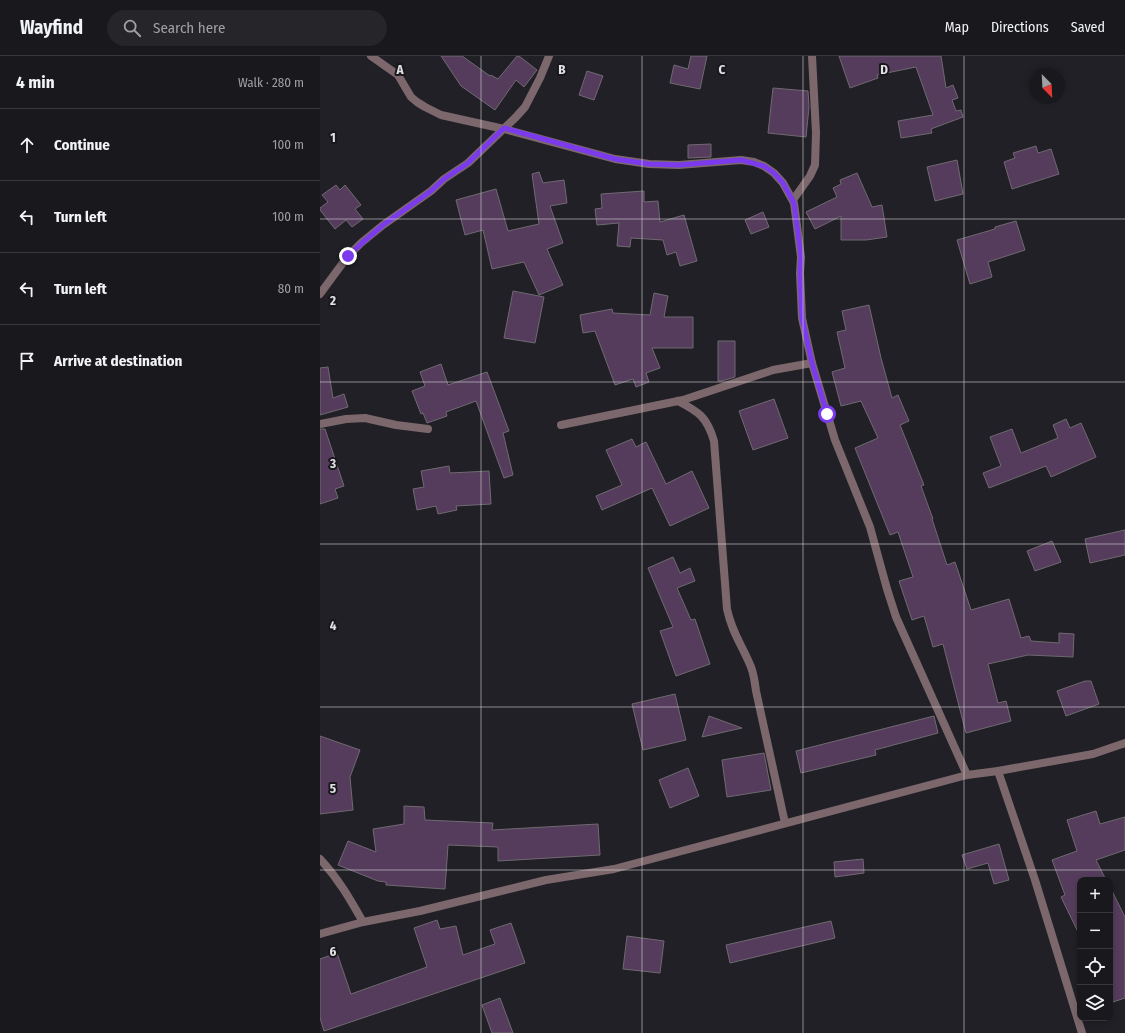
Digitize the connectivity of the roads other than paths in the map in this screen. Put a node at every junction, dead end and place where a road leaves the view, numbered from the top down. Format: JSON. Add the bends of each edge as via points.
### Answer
{"nodes":[{"id":1,"x":371,"y":56,"type":"edge"},
{"id":2,"x":549,"y":56,"type":"edge"},
{"id":3,"x":812,"y":56,"type":"edge"},
{"id":4,"x":504,"y":128,"type":"junction"},
{"id":5,"x":793,"y":200,"type":"junction"},
{"id":6,"x":320,"y":294,"type":"edge"},
{"id":7,"x":812,"y":363,"type":"junction"},
{"id":8,"x":678,"y":401,"type":"junction"},
{"id":9,"x":320,"y":424,"type":"edge"},
{"id":10,"x":561,"y":425,"type":"dead end"},
{"id":11,"x":428,"y":429,"type":"dead end"},
{"id":12,"x":1125,"y":743,"type":"edge"},
{"id":13,"x":998,"y":771,"type":"junction"},
{"id":14,"x":966,"y":775,"type":"junction"},
{"id":15,"x":784,"y":823,"type":"junction"},
{"id":16,"x":320,"y":859,"type":"edge"},
{"id":17,"x":363,"y":922,"type":"junction"},
{"id":18,"x":320,"y":934,"type":"edge"},
{"id":19,"x":1082,"y":1033,"type":"edge"}],
"edges":[{"from":1,"to":4,"type":"street","via":[[398,76],[411,96],[425,108],[441,115]]},
{"from":2,"to":4,"type":"street","via":[[525,107]]},
{"from":3,"to":5,"type":"street","via":[[815,165]]},
{"from":4,"to":5,"type":"street","via":[[615,159],[649,164],[679,165],[741,160],[754,162],[774,173]]},
{"from":4,"to":6,"type":"street","via":[[468,163],[362,243],[348,256]]},
{"from":5,"to":7,"type":"street","via":[[801,257],[802,318]]},
{"from":7,"to":8,"type":"street","via":[[773,370]]},
{"from":7,"to":14,"type":"street","via":[[835,440],[870,527],[896,616]]},
{"from":8,"to":10,"type":"street"},
{"from":8,"to":15,"type":"street","via":[[700,415],[714,441],[729,621],[754,677]]},
{"from":9,"to":11,"type":"street","via":[[365,418]]},
{"from":12,"to":13,"type":"street","via":[[1092,754]]},
{"from":13,"to":14,"type":"street"},
{"from":13,"to":19,"type":"street"},
{"from":14,"to":15,"type":"street"},
{"from":15,"to":17,"type":"street","via":[[614,869],[546,880],[420,911]]},
{"from":16,"to":17,"type":"street","via":[[347,894]]},
{"from":17,"to":18,"type":"street"}]}
